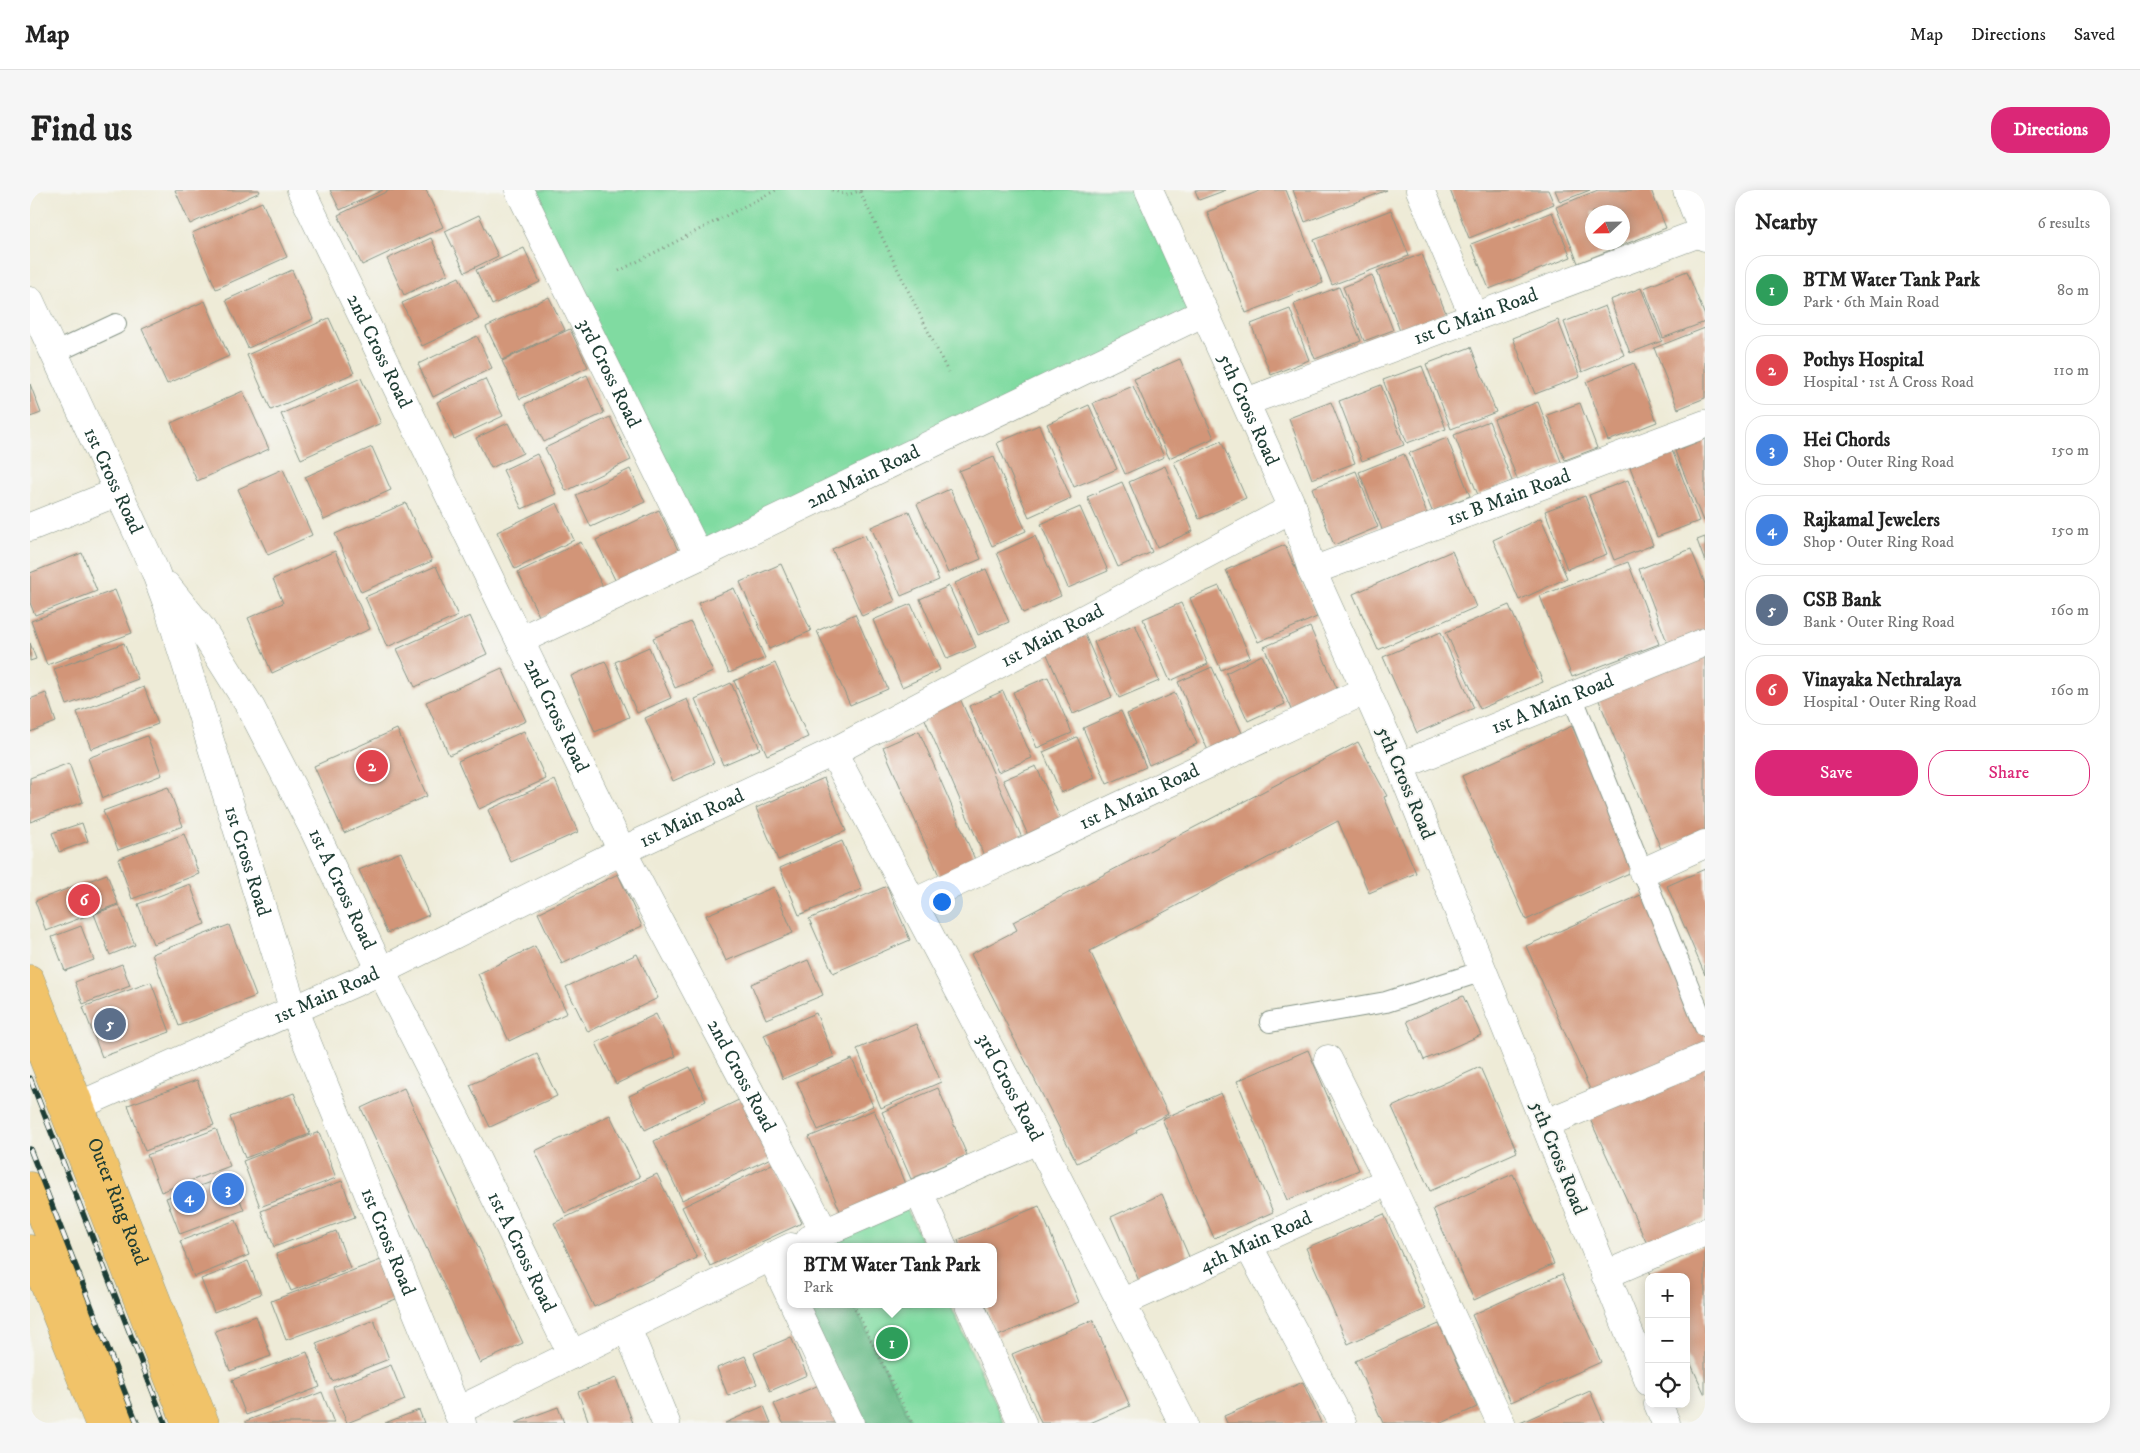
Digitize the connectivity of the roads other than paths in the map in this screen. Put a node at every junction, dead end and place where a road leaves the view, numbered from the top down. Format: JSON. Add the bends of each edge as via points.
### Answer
{"nodes":[{"id":1,"x":301,"y":190,"type":"edge"},
{"id":2,"x":519,"y":190,"type":"edge"},
{"id":3,"x":1149,"y":190,"type":"edge"},
{"id":4,"x":1420,"y":190,"type":"edge"},
{"id":5,"x":1687,"y":190,"type":"edge"},
{"id":6,"x":1704,"y":233,"type":"edge"},
{"id":7,"x":30,"y":301,"type":"edge"},
{"id":8,"x":1205,"y":312,"type":"junction"},
{"id":9,"x":1474,"y":317,"type":"junction"},
{"id":10,"x":116,"y":324,"type":"dead end"},
{"id":11,"x":54,"y":354,"type":"junction"},
{"id":12,"x":1246,"y":402,"type":"junction"},
{"id":13,"x":1705,"y":424,"type":"edge"},
{"id":14,"x":118,"y":492,"type":"junction"},
{"id":15,"x":1293,"y":508,"type":"junction"},
{"id":16,"x":30,"y":527,"type":"edge"},
{"id":17,"x":699,"y":556,"type":"junction"},
{"id":18,"x":155,"y":571,"type":"junction"},
{"id":19,"x":1312,"y":571,"type":"junction"},
{"id":20,"x":520,"y":640,"type":"junction"},
{"id":21,"x":1705,"y":642,"type":"edge"},
{"id":22,"x":1366,"y":690,"type":"junction"},
{"id":23,"x":1572,"y":696,"type":"junction"},
{"id":24,"x":834,"y":752,"type":"junction"},
{"id":25,"x":1400,"y":766,"type":"junction"},
{"id":26,"x":1705,"y":844,"type":"edge"},
{"id":27,"x":622,"y":852,"type":"junction"},
{"id":28,"x":1643,"y":872,"type":"junction"},
{"id":29,"x":913,"y":903,"type":"junction"},
{"id":30,"x":381,"y":971,"type":"junction"},
{"id":31,"x":1483,"y":971,"type":"junction"},
{"id":32,"x":30,"y":979,"type":"edge"},
{"id":33,"x":294,"y":1011,"type":"junction"},
{"id":34,"x":1270,"y":1022,"type":"dead end"},
{"id":35,"x":30,"y":1025,"type":"edge"},
{"id":36,"x":1705,"y":1027,"type":"edge"},
{"id":37,"x":1705,"y":1057,"type":"edge"},
{"id":38,"x":1328,"y":1060,"type":"dead end"},
{"id":39,"x":78,"y":1106,"type":"junction"},
{"id":40,"x":1544,"y":1124,"type":"junction"},
{"id":41,"x":1038,"y":1140,"type":"junction"},
{"id":42,"x":1389,"y":1181,"type":"junction"},
{"id":43,"x":30,"y":1186,"type":"edge"},
{"id":44,"x":919,"y":1192,"type":"junction"},
{"id":45,"x":1705,"y":1232,"type":"edge"},
{"id":46,"x":825,"y":1233,"type":"junction"},
{"id":47,"x":801,"y":1243,"type":"edge"},
{"id":48,"x":942,"y":1243,"type":"edge"},
{"id":49,"x":1248,"y":1245,"type":"junction"},
{"id":50,"x":30,"y":1249,"type":"edge"},
{"id":51,"x":785,"y":1250,"type":"edge"},
{"id":52,"x":787,"y":1266,"type":"edge"},
{"id":53,"x":1605,"y":1274,"type":"junction"},
{"id":54,"x":1121,"y":1303,"type":"junction"},
{"id":55,"x":796,"y":1308,"type":"edge"},
{"id":56,"x":971,"y":1308,"type":"edge"},
{"id":57,"x":627,"y":1328,"type":"junction"},
{"id":58,"x":572,"y":1355,"type":"junction"},
{"id":59,"x":1645,"y":1372,"type":"edge"},
{"id":60,"x":1660,"y":1408,"type":"edge"},
{"id":61,"x":459,"y":1417,"type":"edge"},
{"id":62,"x":99,"y":1423,"type":"edge"},
{"id":63,"x":123,"y":1423,"type":"edge"},
{"id":64,"x":186,"y":1423,"type":"edge"},
{"id":65,"x":205,"y":1423,"type":"edge"},
{"id":66,"x":666,"y":1423,"type":"edge"},
{"id":67,"x":850,"y":1423,"type":"edge"},
{"id":68,"x":1022,"y":1423,"type":"edge"},
{"id":69,"x":1183,"y":1423,"type":"edge"},
{"id":70,"x":1342,"y":1423,"type":"edge"},
{"id":71,"x":1501,"y":1423,"type":"edge"},
{"id":72,"x":1666,"y":1423,"type":"edge"}],
"edges":[{"from":1,"to":20,"type":"street","name":"2nd Cross Road"},
{"from":2,"to":17,"type":"street","name":"3rd Cross Road"},
{"from":3,"to":8,"type":"street","name":"5th Cross Road"},
{"from":4,"to":9,"type":"street"},
{"from":5,"to":6,"type":"street"},
{"from":6,"to":9,"type":"street","name":"1st C Main Road"},
{"from":7,"to":11,"type":"street","name":"1st Cross Road"},
{"from":8,"to":12,"type":"street","name":"5th Cross Road"},
{"from":8,"to":17,"type":"street","name":"2nd Main Road"},
{"from":9,"to":12,"type":"street","name":"1st C Main Road"},
{"from":10,"to":11,"type":"lane"},
{"from":11,"to":14,"type":"street","name":"1st Cross Road"},
{"from":12,"to":15,"type":"street","name":"5th Cross Road"},
{"from":13,"to":19,"type":"street","name":"1st B Main Road"},
{"from":14,"to":16,"type":"street"},
{"from":14,"to":18,"type":"street","name":"1st Cross Road"},
{"from":15,"to":19,"type":"street","name":"5th Cross Road"},
{"from":15,"to":24,"type":"street","name":"1st Main Road"},
{"from":17,"to":20,"type":"street","name":"2nd Main Road"},
{"from":18,"to":30,"type":"street","name":"1st A Cross Road","via":[[201,628],[251,708]]},
{"from":18,"to":33,"type":"street","name":"1st Cross Road"},
{"from":19,"to":22,"type":"street","name":"5th Cross Road"},
{"from":20,"to":27,"type":"street","name":"2nd Cross Road"},
{"from":21,"to":23,"type":"street","name":"1st A Main Road"},
{"from":22,"to":25,"type":"street","name":"5th Cross Road"},
{"from":22,"to":29,"type":"street","name":"1st A Main Road"},
{"from":23,"to":25,"type":"street","name":"1st A Main Road"},
{"from":23,"to":28,"type":"lane"},
{"from":24,"to":27,"type":"street","name":"1st Main Road"},
{"from":24,"to":29,"type":"street","name":"3rd Cross Road"},
{"from":25,"to":31,"type":"street","name":"5th Cross Road"},
{"from":26,"to":28,"type":"street"},
{"from":27,"to":30,"type":"street","name":"1st Main Road"},
{"from":27,"to":46,"type":"street","name":"2nd Cross Road"},
{"from":28,"to":36,"type":"lane"},
{"from":29,"to":41,"type":"street","name":"3rd Cross Road"},
{"from":30,"to":33,"type":"street","name":"1st Main Road"},
{"from":30,"to":58,"type":"street","name":"1st A Cross Road"},
{"from":31,"to":34,"type":"lane","via":[[1386,1002]]},
{"from":31,"to":40,"type":"street","name":"5th Cross Road"},
{"from":32,"to":39,"type":"main road","name":"Outer Ring Road"},
{"from":33,"to":39,"type":"street","name":"1st Main Road"},
{"from":33,"to":61,"type":"street","name":"1st Cross Road"},
{"from":35,"to":64,"type":"main road"},
{"from":37,"to":40,"type":"street"},
{"from":38,"to":42,"type":"street"},
{"from":39,"to":65,"type":"main road","name":"Outer Ring Road"},
{"from":40,"to":53,"type":"street","name":"5th Cross Road"},
{"from":41,"to":44,"type":"street"},
{"from":41,"to":54,"type":"street","name":"3rd Cross Road"},
{"from":42,"to":49,"type":"street","name":"4th Main Road"},
{"from":42,"to":71,"type":"street"},
{"from":43,"to":63,"type":"main road"},
{"from":44,"to":46,"type":"street"},
{"from":44,"to":48,"type":"street"},
{"from":45,"to":53,"type":"street"},
{"from":46,"to":47,"type":"street"},
{"from":49,"to":54,"type":"street","name":"4th Main Road"},
{"from":49,"to":70,"type":"street"},
{"from":50,"to":62,"type":"main road"},
{"from":51,"to":52,"type":"street"},
{"from":51,"to":57,"type":"street"},
{"from":53,"to":59,"type":"street","name":"5th Cross Road"},
{"from":54,"to":69,"type":"street","name":"3rd Cross Road"},
{"from":55,"to":67,"type":"street"},
{"from":56,"to":68,"type":"street"},
{"from":57,"to":58,"type":"street"},
{"from":57,"to":66,"type":"street"},
{"from":58,"to":61,"type":"street"},
{"from":60,"to":72,"type":"street"}]}
